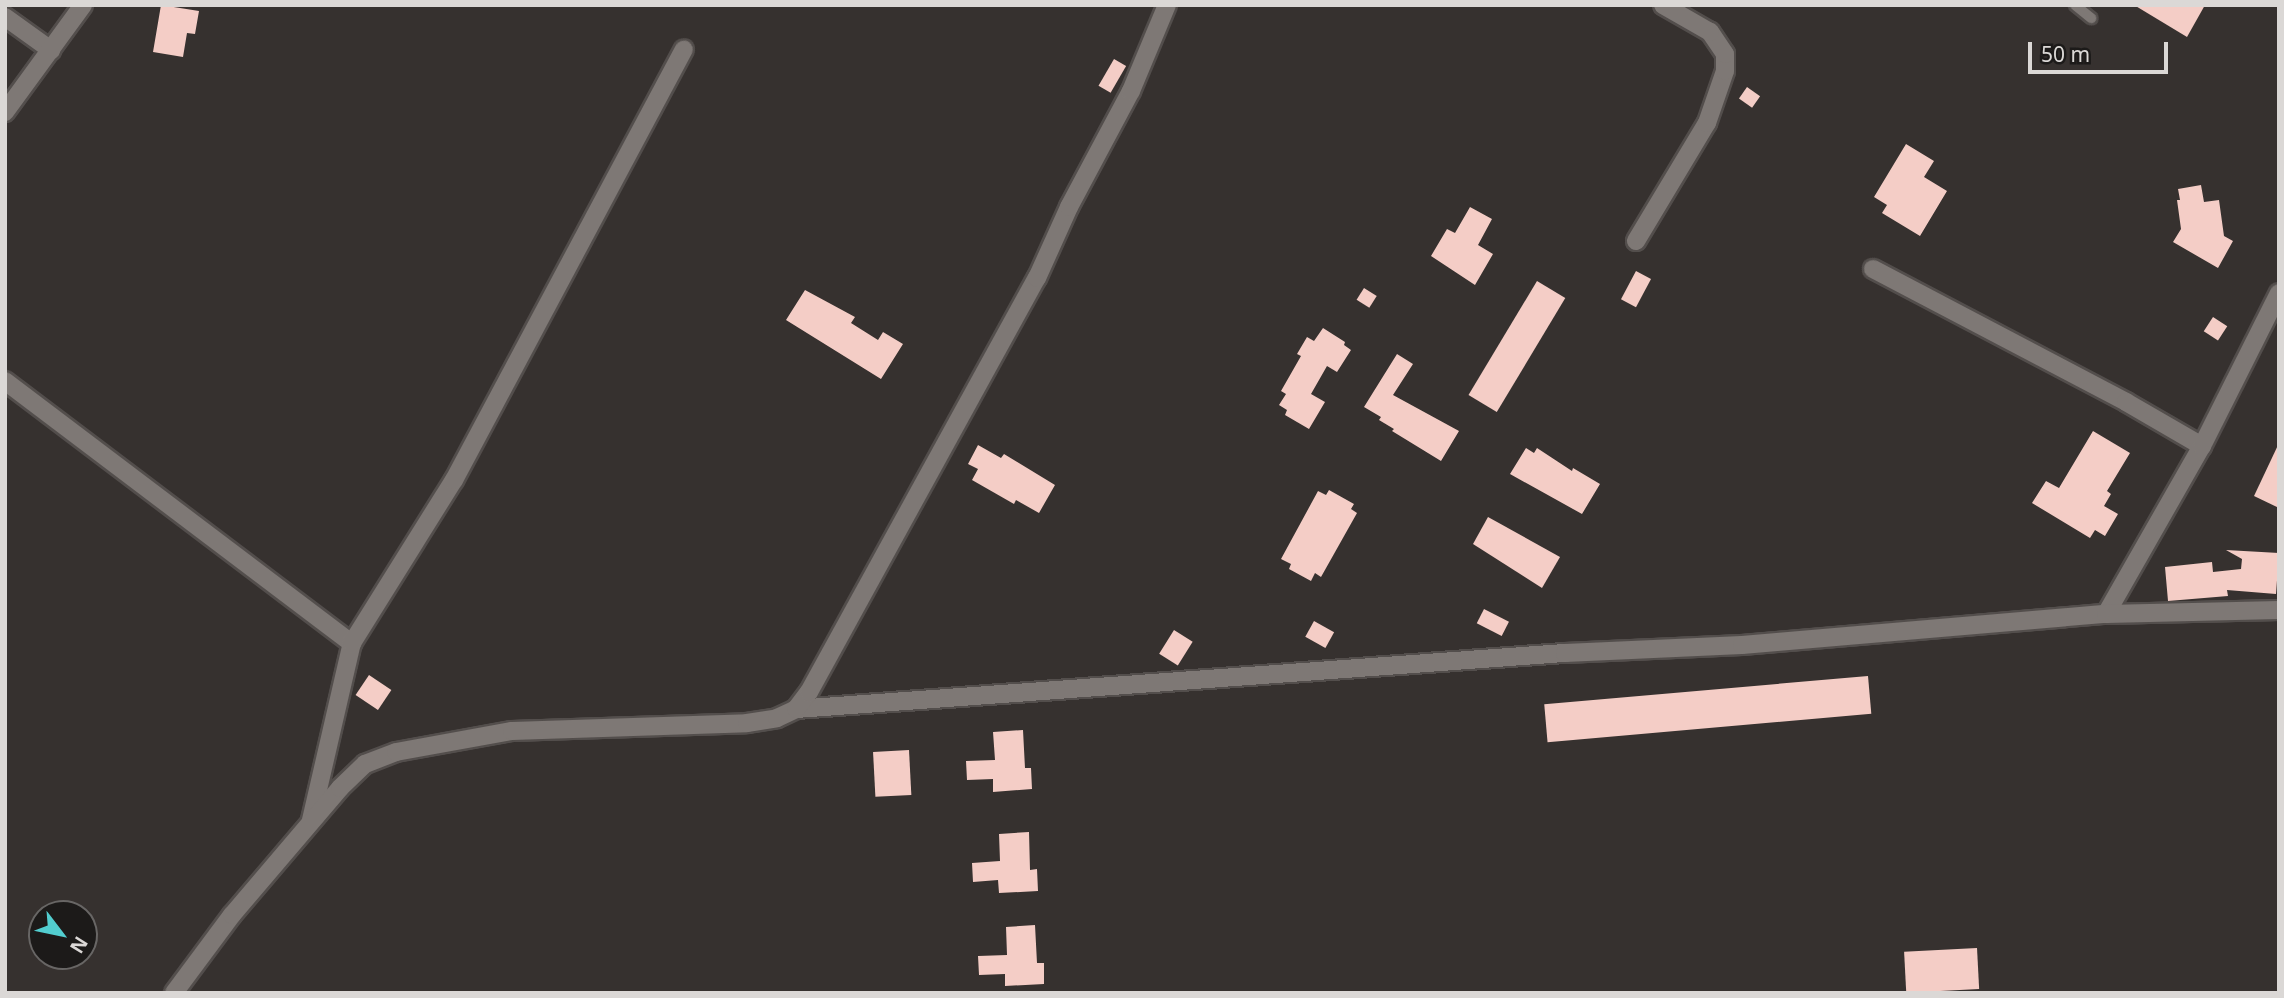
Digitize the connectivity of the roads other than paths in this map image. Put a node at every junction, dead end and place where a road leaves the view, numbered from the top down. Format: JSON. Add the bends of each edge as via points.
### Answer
{"nodes":[{"id":1,"x":83,"y":5,"type":"edge"},
{"id":2,"x":1167,"y":5,"type":"edge"},
{"id":3,"x":1663,"y":5,"type":"edge"},
{"id":4,"x":2075,"y":5,"type":"edge"},
{"id":5,"x":5,"y":17,"type":"edge"},
{"id":6,"x":2091,"y":19,"type":"dead end"},
{"id":7,"x":51,"y":50,"type":"junction"},
{"id":8,"x":684,"y":50,"type":"dead end"},
{"id":9,"x":5,"y":112,"type":"edge"},
{"id":10,"x":1636,"y":241,"type":"dead end"},
{"id":11,"x":1873,"y":269,"type":"dead end"},
{"id":12,"x":2279,"y":293,"type":"edge"},
{"id":13,"x":5,"y":382,"type":"edge"},
{"id":14,"x":2202,"y":446,"type":"junction"},
{"id":15,"x":2279,"y":610,"type":"edge"},
{"id":16,"x":2106,"y":614,"type":"junction"},
{"id":17,"x":352,"y":643,"type":"junction"},
{"id":18,"x":796,"y":709,"type":"junction"},
{"id":19,"x":310,"y":823,"type":"junction"},
{"id":20,"x":174,"y":993,"type":"edge"}],
"edges":[{"from":1,"to":7,"type":"street"},
{"from":2,"to":18,"type":"street","via":[[1131,91],[1037,278],[810,692]]},
{"from":3,"to":10,"type":"street","via":[[1710,32],[1726,54],[1725,71],[1707,123]]},
{"from":4,"to":6,"type":"lane"},
{"from":5,"to":7,"type":"street"},
{"from":7,"to":9,"type":"street"},
{"from":8,"to":17,"type":"street","via":[[454,480]]},
{"from":11,"to":14,"type":"street"},
{"from":12,"to":14,"type":"street"},
{"from":13,"to":17,"type":"street"},
{"from":14,"to":16,"type":"street"},
{"from":15,"to":16,"type":"street"},
{"from":16,"to":18,"type":"street","via":[[1742,645],[1551,654]]},
{"from":17,"to":19,"type":"street"},
{"from":18,"to":19,"type":"street","via":[[747,723],[512,731],[396,752],[365,764]]},
{"from":19,"to":20,"type":"street"}]}
